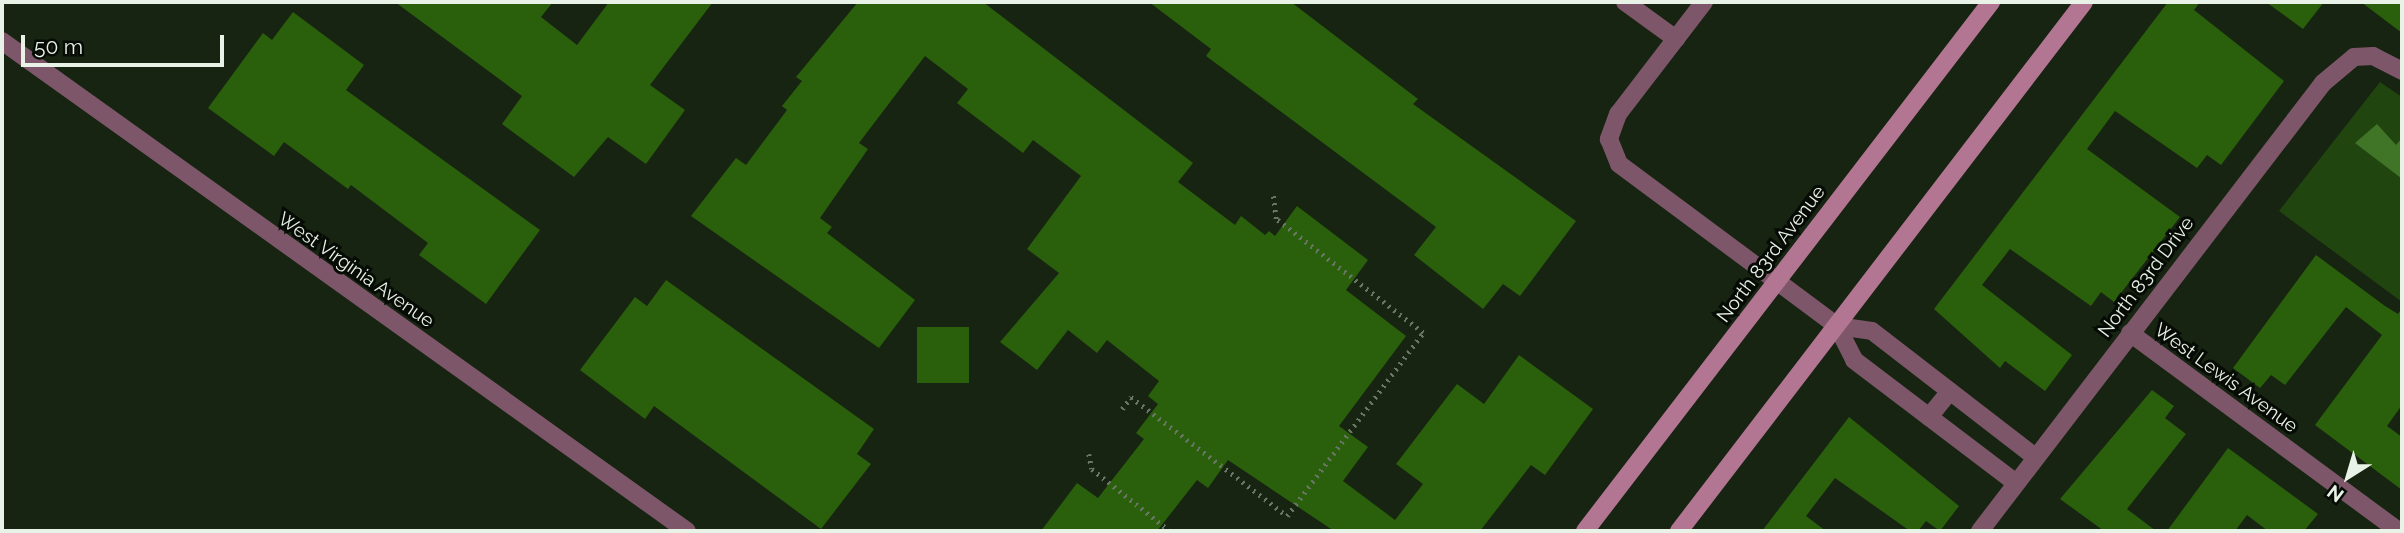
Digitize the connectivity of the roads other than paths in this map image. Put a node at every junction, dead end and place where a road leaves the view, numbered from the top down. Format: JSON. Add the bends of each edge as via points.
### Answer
{"nodes":[{"id":1,"x":1625,"y":2,"type":"edge"},
{"id":2,"x":1704,"y":2,"type":"edge"},
{"id":3,"x":1991,"y":2,"type":"edge"},
{"id":4,"x":2084,"y":2,"type":"edge"},
{"id":5,"x":1676,"y":39,"type":"junction"},
{"id":6,"x":2,"y":41,"type":"edge"},
{"id":7,"x":2402,"y":71,"type":"edge"},
{"id":8,"x":1778,"y":280,"type":"junction"},
{"id":9,"x":1837,"y":326,"type":"junction"},
{"id":10,"x":2130,"y":333,"type":"junction"},
{"id":11,"x":1950,"y":391,"type":"junction"},
{"id":12,"x":1929,"y":418,"type":"junction"},
{"id":13,"x":2035,"y":457,"type":"junction"},
{"id":14,"x":2016,"y":483,"type":"junction"},
{"id":15,"x":2392,"y":529,"type":"edge"},
{"id":16,"x":687,"y":531,"type":"edge"},
{"id":17,"x":1585,"y":531,"type":"edge"},
{"id":18,"x":1679,"y":531,"type":"edge"},
{"id":19,"x":1980,"y":531,"type":"edge"}],
"edges":[{"from":1,"to":5,"type":"street"},
{"from":2,"to":5,"type":"street"},
{"from":3,"to":8,"type":"main road","name":"North 83rd Avenue"},
{"from":4,"to":9,"type":"main road"},
{"from":5,"to":8,"type":"street","via":[[1618,114],[1609,139],[1619,164]]},
{"from":6,"to":16,"type":"street","name":"West Virginia Avenue"},
{"from":7,"to":10,"type":"street","name":"North 83rd Drive","via":[[2373,56],[2354,57],[2323,83]]},
{"from":8,"to":9,"type":"street"},
{"from":8,"to":17,"type":"main road","name":"North 83rd Avenue"},
{"from":9,"to":11,"type":"street","via":[[1872,331]]},
{"from":9,"to":12,"type":"street","via":[[1854,360]]},
{"from":9,"to":18,"type":"main road"},
{"from":10,"to":13,"type":"street","name":"North 83rd Drive"},
{"from":10,"to":15,"type":"street","name":"West Lewis Avenue"},
{"from":11,"to":12,"type":"street"},
{"from":11,"to":13,"type":"street"},
{"from":12,"to":14,"type":"street"},
{"from":13,"to":14,"type":"street","name":"North 83rd Drive"},
{"from":14,"to":19,"type":"street","name":"North 83rd Drive"}]}
